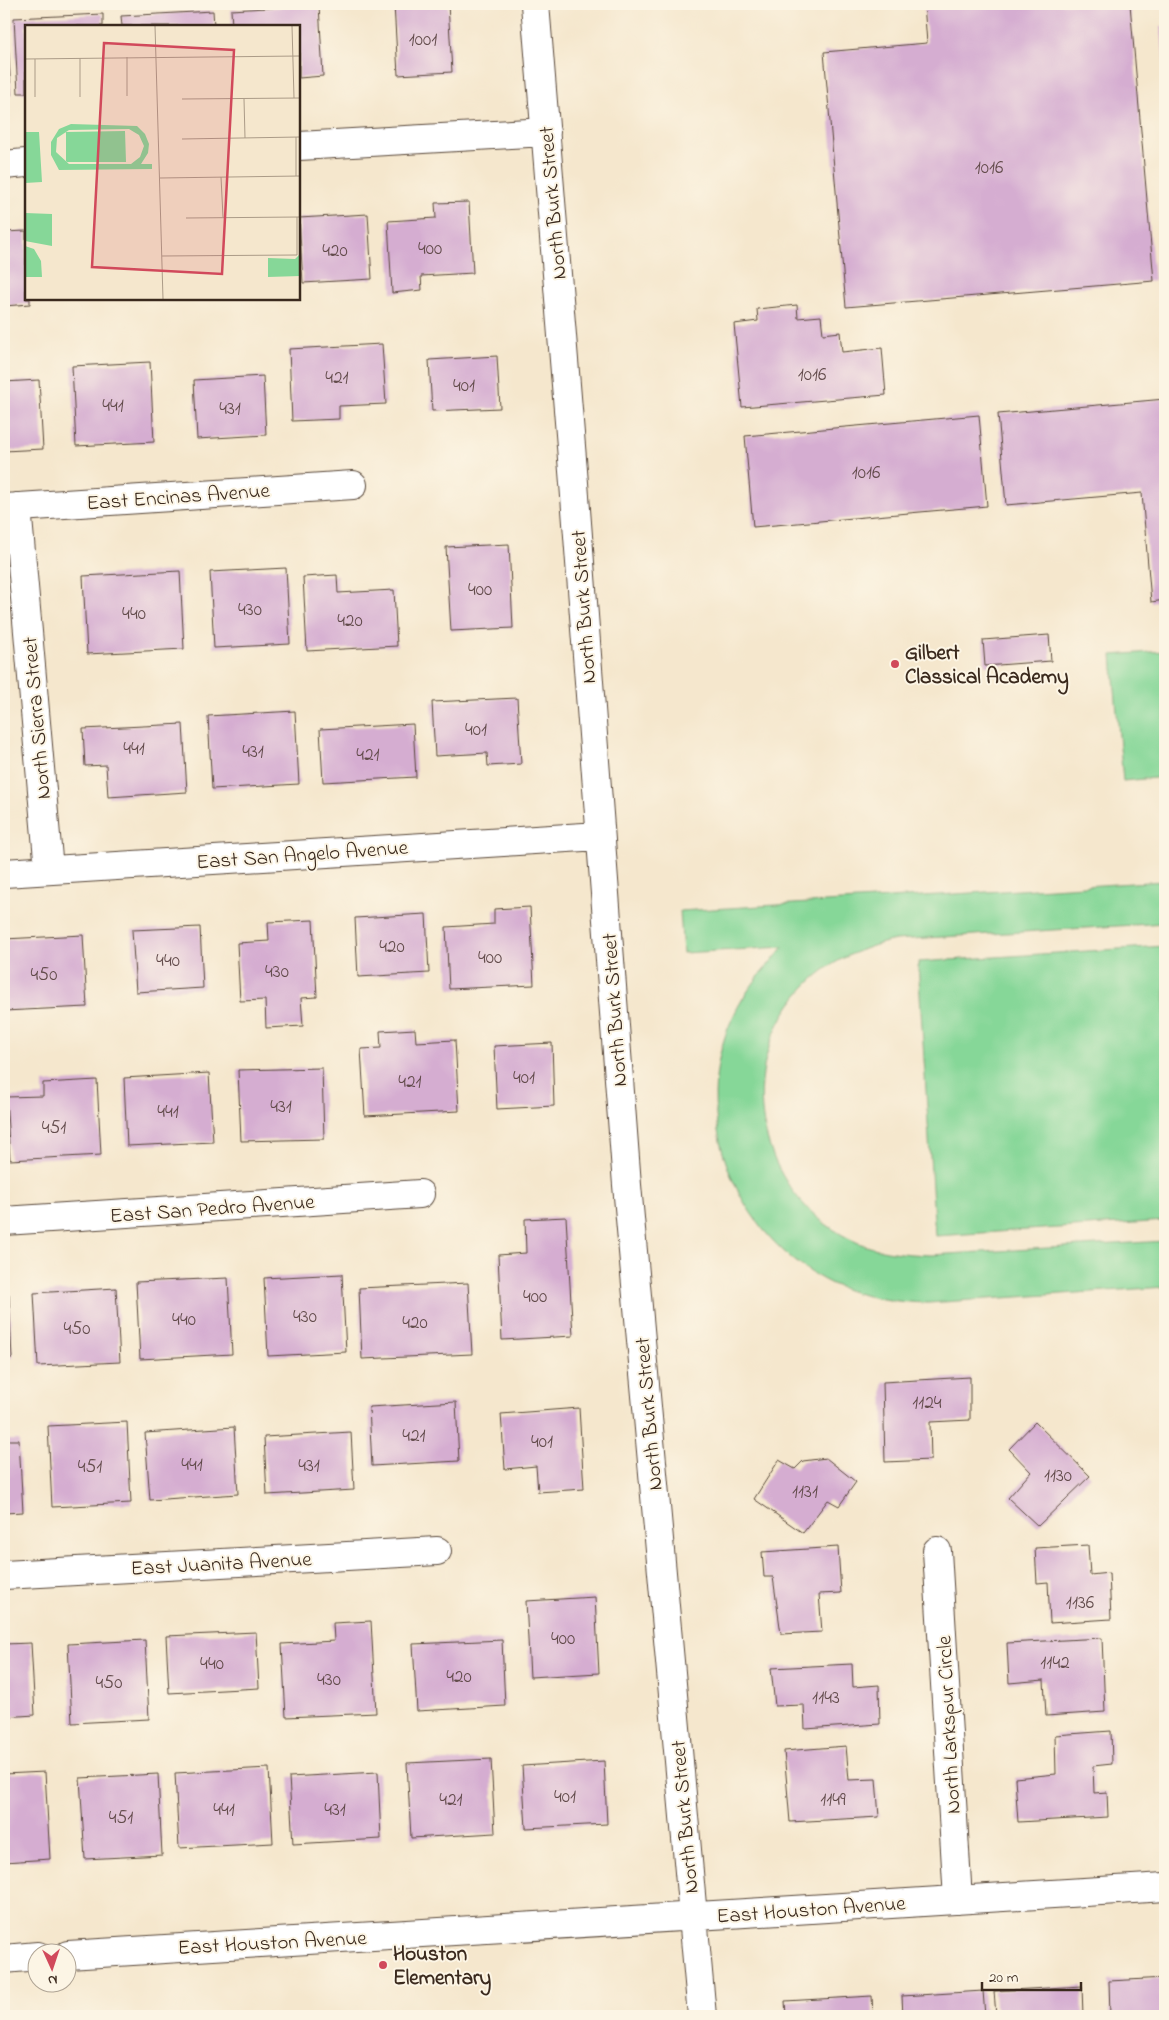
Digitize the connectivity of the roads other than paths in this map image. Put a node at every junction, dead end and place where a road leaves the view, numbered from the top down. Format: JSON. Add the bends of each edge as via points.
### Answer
{"nodes":[{"id":1,"x":535,"y":4,"type":"edge"},
{"id":2,"x":546,"y":132,"type":"junction"},
{"id":3,"x":300,"y":146,"type":"edge"},
{"id":4,"x":25,"y":163,"type":"edge"},
{"id":5,"x":4,"y":165,"type":"edge"},
{"id":6,"x":353,"y":485,"type":"dead end"},
{"id":7,"x":11,"y":507,"type":"edge"},
{"id":8,"x":600,"y":836,"type":"junction"},
{"id":9,"x":49,"y":870,"type":"junction"},
{"id":10,"x":4,"y":873,"type":"edge"},
{"id":11,"x":420,"y":1194,"type":"dead end"},
{"id":12,"x":4,"y":1221,"type":"edge"},
{"id":13,"x":437,"y":1551,"type":"dead end"},
{"id":14,"x":937,"y":1551,"type":"dead end"},
{"id":15,"x":4,"y":1575,"type":"edge"},
{"id":16,"x":1165,"y":1887,"type":"edge"},
{"id":17,"x":958,"y":1900,"type":"junction"},
{"id":18,"x":692,"y":1916,"type":"junction"},
{"id":19,"x":78,"y":1954,"type":"edge"},
{"id":20,"x":28,"y":1957,"type":"edge"},
{"id":21,"x":4,"y":1958,"type":"edge"},
{"id":22,"x":702,"y":2016,"type":"edge"}],
"edges":[{"from":1,"to":2,"type":"street","name":"North Burk Street"},
{"from":2,"to":3,"type":"street"},
{"from":2,"to":8,"type":"street","name":"North Burk Street"},
{"from":4,"to":5,"type":"street"},
{"from":6,"to":7,"type":"street","name":"East Encinas Avenue"},
{"from":7,"to":9,"type":"street","name":"North Sierra Street"},
{"from":8,"to":9,"type":"street","name":"East San Angelo Avenue"},
{"from":8,"to":18,"type":"street","name":"North Burk Street"},
{"from":9,"to":10,"type":"street","name":"East San Angelo Avenue"},
{"from":11,"to":12,"type":"street","name":"East San Pedro Avenue"},
{"from":13,"to":15,"type":"street","name":"East Juanita Avenue"},
{"from":14,"to":17,"type":"street","name":"North Larkspur Circle"},
{"from":16,"to":17,"type":"street","name":"East Houston Avenue"},
{"from":17,"to":18,"type":"street","name":"East Houston Avenue"},
{"from":18,"to":19,"type":"street","name":"East Houston Avenue"},
{"from":18,"to":22,"type":"street","name":"North Burk Street"},
{"from":20,"to":21,"type":"street"}]}
